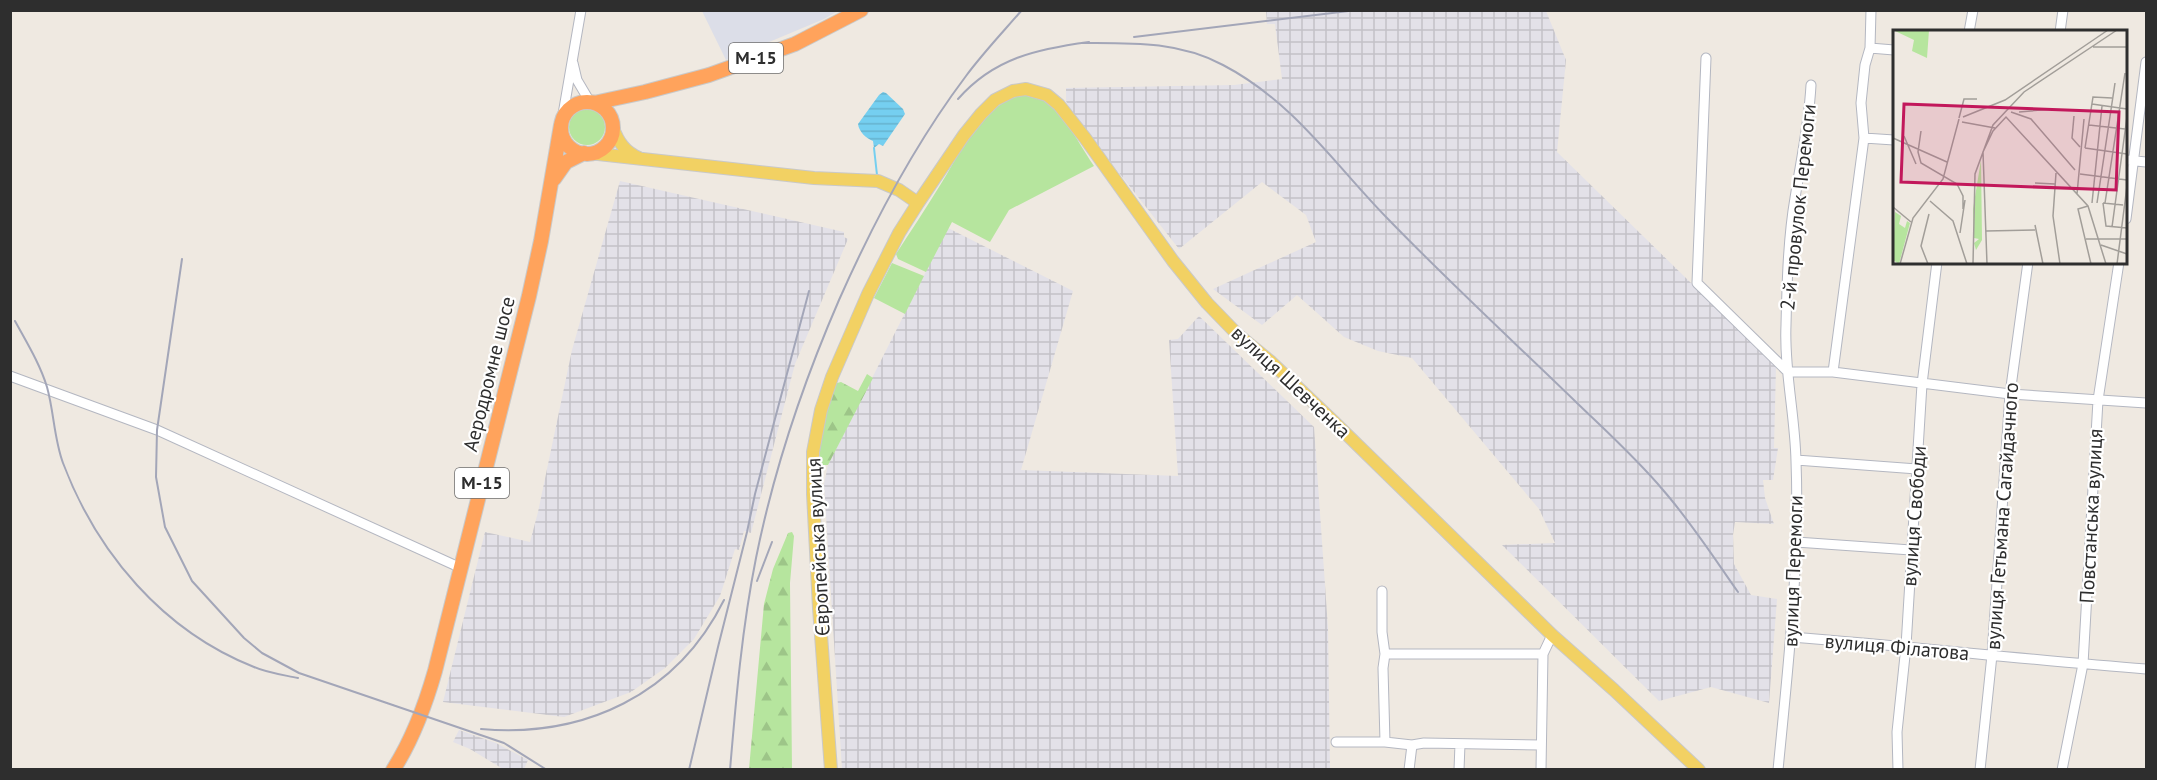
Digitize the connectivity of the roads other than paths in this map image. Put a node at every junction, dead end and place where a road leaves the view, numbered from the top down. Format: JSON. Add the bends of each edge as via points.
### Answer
{"nodes":[{"id":1,"x":581,"y":10,"type":"edge"},
{"id":2,"x":861,"y":10,"type":"edge"},
{"id":3,"x":1871,"y":10,"type":"edge"},
{"id":4,"x":1973,"y":10,"type":"edge"},
{"id":5,"x":2063,"y":10,"type":"edge"},
{"id":6,"x":1969,"y":30,"type":"edge"},
{"id":7,"x":2060,"y":30,"type":"edge"},
{"id":8,"x":1870,"y":48,"type":"junction"},
{"id":9,"x":1893,"y":50,"type":"edge"},
{"id":10,"x":573,"y":56,"type":"junction"},
{"id":11,"x":1706,"y":58,"type":"dead end"},
{"id":12,"x":2146,"y":62,"type":"edge"},
{"id":13,"x":1811,"y":85,"type":"dead end"},
{"id":14,"x":645,"y":92,"type":"junction"},
{"id":15,"x":592,"y":102,"type":"junction"},
{"id":16,"x":561,"y":122,"type":"junction"},
{"id":17,"x":613,"y":127,"type":"junction"},
{"id":18,"x":1864,"y":138,"type":"junction"},
{"id":19,"x":1893,"y":140,"type":"edge"},
{"id":20,"x":586,"y":153,"type":"junction"},
{"id":21,"x":646,"y":160,"type":"junction"},
{"id":22,"x":2129,"y":161,"type":"edge"},
{"id":23,"x":2146,"y":162,"type":"edge"},
{"id":24,"x":550,"y":190,"type":"junction"},
{"id":25,"x":2127,"y":200,"type":"edge"},
{"id":26,"x":918,"y":203,"type":"junction"},
{"id":27,"x":1937,"y":264,"type":"edge"},
{"id":28,"x":2028,"y":264,"type":"edge"},
{"id":29,"x":2119,"y":264,"type":"edge"},
{"id":30,"x":1788,"y":372,"type":"junction"},
{"id":31,"x":1833,"y":372,"type":"junction"},
{"id":32,"x":10,"y":376,"type":"edge"},
{"id":33,"x":1922,"y":384,"type":"junction"},
{"id":34,"x":2010,"y":394,"type":"junction"},
{"id":35,"x":2098,"y":400,"type":"junction"},
{"id":36,"x":2146,"y":403,"type":"edge"},
{"id":37,"x":1796,"y":460,"type":"junction"},
{"id":38,"x":1917,"y":469,"type":"junction"},
{"id":39,"x":1796,"y":542,"type":"junction"},
{"id":40,"x":1911,"y":550,"type":"junction"},
{"id":41,"x":461,"y":568,"type":"junction"},
{"id":42,"x":1382,"y":591,"type":"dead end"},
{"id":43,"x":1552,"y":635,"type":"junction"},
{"id":44,"x":1791,"y":637,"type":"junction"},
{"id":45,"x":1906,"y":646,"type":"junction"},
{"id":46,"x":1385,"y":654,"type":"junction"},
{"id":47,"x":1543,"y":654,"type":"junction"},
{"id":48,"x":1992,"y":655,"type":"junction"},
{"id":49,"x":2083,"y":664,"type":"junction"},
{"id":50,"x":2146,"y":669,"type":"edge"},
{"id":51,"x":1336,"y":742,"type":"dead end"},
{"id":52,"x":1385,"y":742,"type":"junction"},
{"id":53,"x":1460,"y":744,"type":"junction"},
{"id":54,"x":1412,"y":745,"type":"junction"},
{"id":55,"x":1541,"y":745,"type":"junction"},
{"id":56,"x":393,"y":770,"type":"edge"},
{"id":57,"x":831,"y":770,"type":"edge"},
{"id":58,"x":1409,"y":770,"type":"edge"},
{"id":59,"x":1459,"y":770,"type":"edge"},
{"id":60,"x":1541,"y":770,"type":"edge"},
{"id":61,"x":1699,"y":770,"type":"edge"},
{"id":62,"x":1778,"y":770,"type":"edge"},
{"id":63,"x":1898,"y":770,"type":"edge"},
{"id":64,"x":1980,"y":770,"type":"edge"},
{"id":65,"x":2062,"y":770,"type":"edge"}],
"edges":[{"from":1,"to":10,"type":"street","name":"Аеродромне шосе"},
{"from":2,"to":14,"type":"highway","number":"М-15","via":[[795,44],[709,75]]},
{"from":3,"to":8,"type":"street"},
{"from":4,"to":6,"type":"street"},
{"from":5,"to":7,"type":"street"},
{"from":8,"to":9,"type":"street"},
{"from":8,"to":18,"type":"street","via":[[1861,103]]},
{"from":10,"to":15,"type":"street","name":"Аеродромне шосе","via":[[577,80]]},
{"from":10,"to":16,"type":"street","name":"Аеродромне шосе"},
{"from":11,"to":30,"type":"street","via":[[1697,283]]},
{"from":12,"to":22,"type":"street"},
{"from":13,"to":30,"type":"street","name":"2-й провулок Перемоги","via":[[1788,265]]},
{"from":14,"to":15,"type":"highway","number":"М-15"},
{"from":14,"to":17,"type":"highway","number":"М-15","via":[[622,107]]},
{"from":15,"to":16,"type":"highway","number":"М-15","via":[[570,107]]},
{"from":15,"to":17,"type":"highway","via":[[607,111]]},
{"from":16,"to":20,"type":"highway","via":[[566,144]]},
{"from":16,"to":24,"type":"highway","name":"Аеродромне шосе","number":"М-15"},
{"from":17,"to":20,"type":"highway","number":"М-15","via":[[607,143]]},
{"from":17,"to":21,"type":"main road","via":[[622,146]]},
{"from":18,"to":19,"type":"street"},
{"from":18,"to":31,"type":"street"},
{"from":20,"to":21,"type":"main road"},
{"from":20,"to":24,"type":"highway","name":"Аеродромне шосе","number":"М-15","via":[[562,166]]},
{"from":21,"to":26,"type":"main road","via":[[878,181]]},
{"from":22,"to":23,"type":"street"},
{"from":22,"to":25,"type":"street"},
{"from":24,"to":41,"type":"highway","name":"Аеродромне шосе","number":"М-15","via":[[529,296]]},
{"from":26,"to":43,"type":"main road","name":"вулиця Шевченка","via":[[964,135],[995,100],[1026,89],[1047,95],[1085,138],[1207,303]]},
{"from":26,"to":57,"type":"main road","name":"Європейська вулиця","via":[[868,294],[832,377],[816,432],[814,530]]},
{"from":27,"to":33,"type":"street","name":"вулиця Свободи"},
{"from":28,"to":34,"type":"street","name":"вулиця Гетьмана Сагайдачного"},
{"from":29,"to":35,"type":"street","name":"Повстанська вулиця"},
{"from":30,"to":31,"type":"street"},
{"from":30,"to":37,"type":"street","name":"вулиця Перемоги"},
{"from":31,"to":33,"type":"street"},
{"from":32,"to":41,"type":"street","via":[[157,430]]},
{"from":33,"to":34,"type":"street"},
{"from":33,"to":38,"type":"street","name":"вулиця Свободи"},
{"from":34,"to":35,"type":"street"},
{"from":34,"to":48,"type":"street","name":"вулиця Гетьмана Сагайдачного"},
{"from":35,"to":36,"type":"street"},
{"from":35,"to":49,"type":"street","name":"Повстанська вулиця"},
{"from":37,"to":38,"type":"street"},
{"from":37,"to":39,"type":"street","name":"вулиця Перемоги"},
{"from":38,"to":40,"type":"street","name":"вулиця Свободи"},
{"from":39,"to":40,"type":"street"},
{"from":39,"to":44,"type":"street","name":"вулиця Перемоги"},
{"from":40,"to":45,"type":"street","name":"вулиця Свободи"},
{"from":41,"to":56,"type":"highway","name":"Аеродромне шосе","number":"М-15","via":[[416,729]]},
{"from":42,"to":46,"type":"street"},
{"from":43,"to":47,"type":"street"},
{"from":43,"to":61,"type":"main road","name":"вулиця Шевченка"},
{"from":44,"to":45,"type":"street","name":"вулиця Філатова"},
{"from":44,"to":62,"type":"street","name":"вулиця Перемоги"},
{"from":45,"to":48,"type":"street","name":"вулиця Філатова"},
{"from":45,"to":63,"type":"street","name":"вулиця Свободи","via":[[1897,732]]},
{"from":46,"to":47,"type":"street"},
{"from":46,"to":52,"type":"street"},
{"from":47,"to":55,"type":"street"},
{"from":48,"to":49,"type":"street","name":"вулиця Філатова"},
{"from":48,"to":64,"type":"street","name":"вулиця Гетьмана Сагайдачного"},
{"from":49,"to":50,"type":"street","name":"вулиця Філатова"},
{"from":49,"to":65,"type":"street","name":"Повстанська вулиця"},
{"from":51,"to":52,"type":"street"},
{"from":52,"to":54,"type":"street"},
{"from":53,"to":54,"type":"street"},
{"from":53,"to":55,"type":"street"},
{"from":53,"to":59,"type":"street"},
{"from":54,"to":58,"type":"street"},
{"from":55,"to":60,"type":"street"}]}
